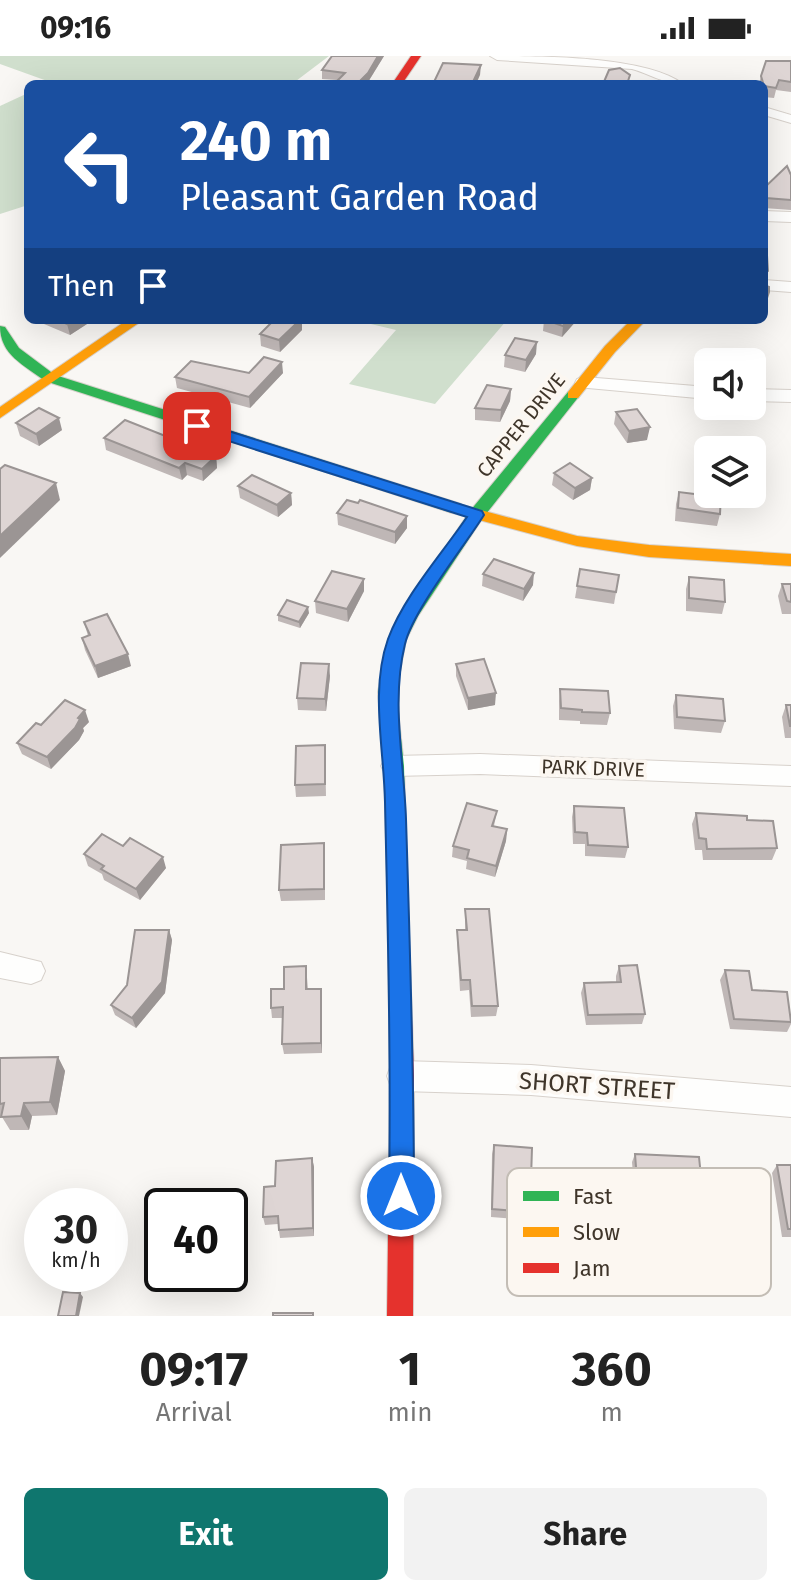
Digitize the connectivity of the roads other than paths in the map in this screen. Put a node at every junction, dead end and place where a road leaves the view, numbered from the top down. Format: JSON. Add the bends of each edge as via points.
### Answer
{"nodes":[{"id":1,"x":416,"y":56,"type":"edge"},
{"id":2,"x":497,"y":56,"type":"edge"},
{"id":3,"x":400,"y":80,"type":"edge"},
{"id":4,"x":669,"y":80,"type":"edge"},
{"id":5,"x":768,"y":112,"type":"edge"},
{"id":6,"x":791,"y":119,"type":"edge"},
{"id":7,"x":768,"y":216,"type":"edge"},
{"id":8,"x":791,"y":217,"type":"edge"},
{"id":9,"x":768,"y":285,"type":"edge"},
{"id":10,"x":791,"y":287,"type":"edge"},
{"id":11,"x":130,"y":324,"type":"edge"},
{"id":12,"x":635,"y":324,"type":"edge"},
{"id":13,"x":0,"y":330,"type":"edge"},
{"id":14,"x":50,"y":378,"type":"junction"},
{"id":15,"x":584,"y":383,"type":"junction"},
{"id":16,"x":694,"y":392,"type":"edge"},
{"id":17,"x":766,"y":395,"type":"edge"},
{"id":18,"x":791,"y":396,"type":"edge"},
{"id":19,"x":0,"y":414,"type":"edge"},
{"id":20,"x":476,"y":515,"type":"junction"},
{"id":21,"x":791,"y":560,"type":"edge"},
{"id":22,"x":394,"y":766,"type":"junction"},
{"id":23,"x":791,"y":776,"type":"edge"},
{"id":24,"x":0,"y":965,"type":"edge"},
{"id":25,"x":31,"y":971,"type":"dead end"},
{"id":26,"x":402,"y":1076,"type":"junction"},
{"id":27,"x":791,"y":1102,"type":"edge"},
{"id":28,"x":400,"y":1316,"type":"edge"}],
"edges":[{"from":1,"to":3,"type":"street"},
{"from":2,"to":4,"type":"street","via":[[633,65]]},
{"from":5,"to":6,"type":"street"},
{"from":7,"to":8,"type":"street"},
{"from":9,"to":10,"type":"street"},
{"from":11,"to":14,"type":"street"},
{"from":12,"to":15,"type":"street","name":"CAPPER DRIVE"},
{"from":13,"to":14,"type":"street","via":[[14,351]]},
{"from":14,"to":19,"type":"street"},
{"from":14,"to":20,"type":"street"},
{"from":15,"to":16,"type":"street"},
{"from":15,"to":20,"type":"street","name":"CAPPER DRIVE"},
{"from":17,"to":18,"type":"street"},
{"from":20,"to":21,"type":"street","via":[[577,541]]},
{"from":20,"to":22,"type":"street","name":"CAPPER DRIVE","via":[[397,640],[387,692]]},
{"from":22,"to":23,"type":"street","name":"PARK DRIVE","via":[[480,764]]},
{"from":22,"to":26,"type":"street","name":"CAPPER DRIVE"},
{"from":24,"to":25,"type":"street"},
{"from":26,"to":27,"type":"street","name":"SHORT STREET","via":[[531,1080]]},
{"from":26,"to":28,"type":"street","name":"CAPPER DRIVE"}]}
